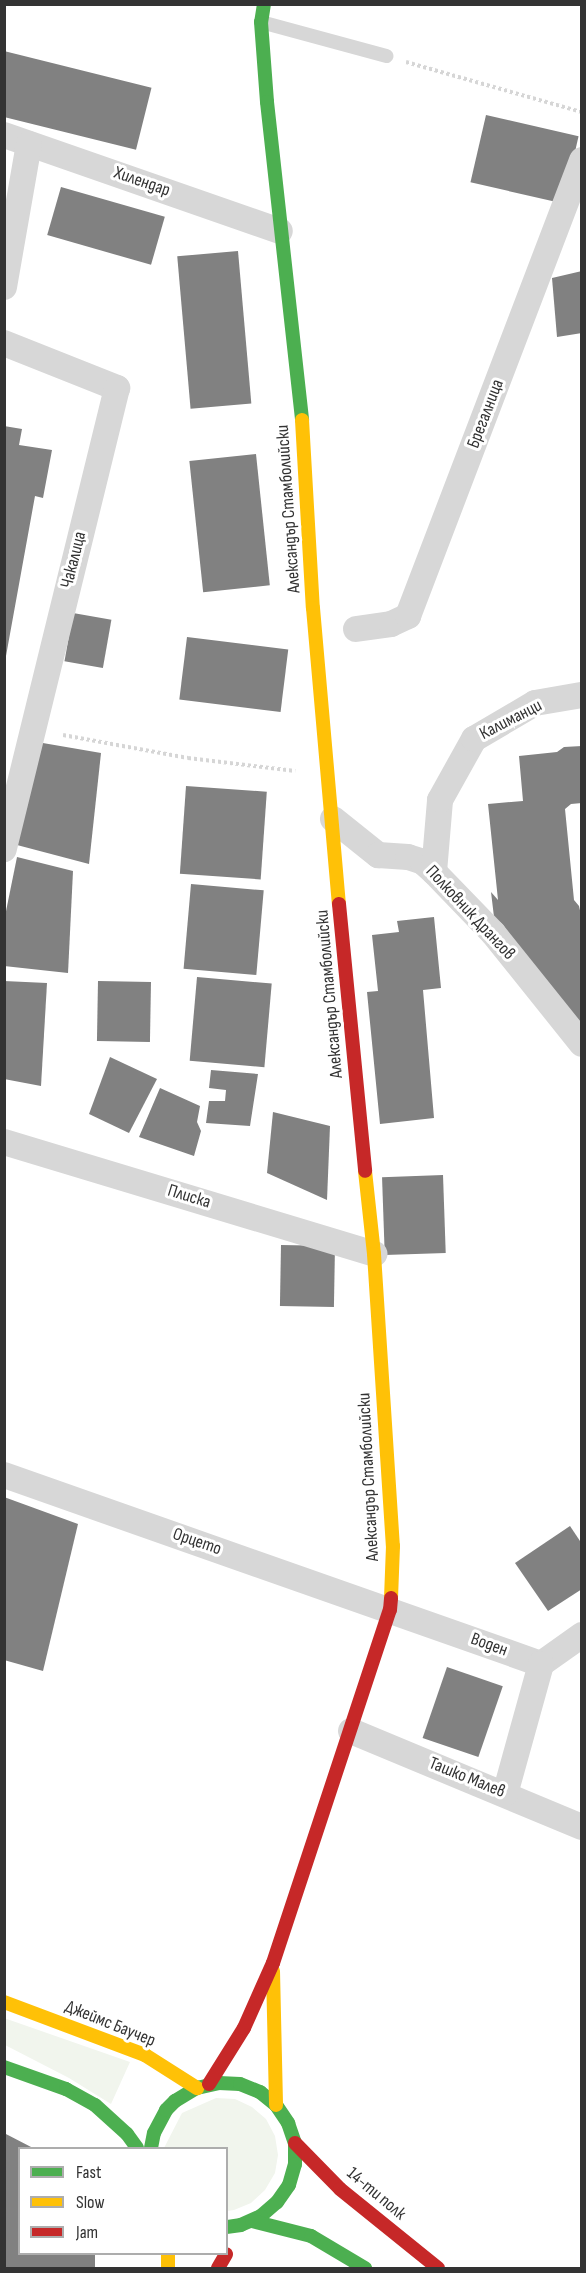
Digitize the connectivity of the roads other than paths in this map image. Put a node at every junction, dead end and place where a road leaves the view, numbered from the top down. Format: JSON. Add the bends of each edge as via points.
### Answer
{"nodes":[{"id":1,"x":264,"y":4,"type":"edge"},
{"id":2,"x":261,"y":22,"type":"junction"},
{"id":3,"x":386,"y":56,"type":"road end"},
{"id":4,"x":4,"y":135,"type":"edge"},
{"id":5,"x":28,"y":144,"type":"junction"},
{"id":6,"x":582,"y":160,"type":"edge"},
{"id":7,"x":280,"y":231,"type":"junction"},
{"id":8,"x":4,"y":287,"type":"edge"},
{"id":9,"x":4,"y":343,"type":"edge"},
{"id":10,"x":356,"y":629,"type":"dead end"},
{"id":11,"x":582,"y":695,"type":"edge"},
{"id":12,"x":333,"y":819,"type":"junction"},
{"id":13,"x":4,"y":849,"type":"edge"},
{"id":14,"x":434,"y":872,"type":"junction"},
{"id":15,"x":582,"y":1044,"type":"edge"},
{"id":16,"x":4,"y":1142,"type":"edge"},
{"id":17,"x":374,"y":1254,"type":"junction"},
{"id":18,"x":4,"y":1475,"type":"edge"},
{"id":19,"x":390,"y":1610,"type":"junction"},
{"id":20,"x":582,"y":1635,"type":"edge"},
{"id":21,"x":541,"y":1664,"type":"junction"},
{"id":22,"x":351,"y":1731,"type":"junction"},
{"id":23,"x":505,"y":1794,"type":"junction"},
{"id":24,"x":582,"y":1827,"type":"edge"},
{"id":25,"x":273,"y":1963,"type":"junction"},
{"id":26,"x":4,"y":2002,"type":"edge"},
{"id":27,"x":4,"y":2067,"type":"edge"},
{"id":28,"x":203,"y":2086,"type":"junction"},
{"id":29,"x":276,"y":2105,"type":"junction"},
{"id":30,"x":295,"y":2143,"type":"junction"},
{"id":31,"x":136,"y":2147,"type":"edge"},
{"id":32,"x":151,"y":2147,"type":"edge"},
{"id":33,"x":246,"y":2223,"type":"junction"},
{"id":34,"x":228,"y":2227,"type":"edge"},
{"id":35,"x":228,"y":2250,"type":"edge"},
{"id":36,"x":365,"y":2268,"type":"edge"},
{"id":37,"x":438,"y":2268,"type":"edge"}],
"edges":[{"from":1,"to":2,"type":"street","name":"Александър Стамболийски"},
{"from":2,"to":3,"type":"lane"},
{"from":2,"to":7,"type":"street","name":"Александър Стамболийски"},
{"from":4,"to":5,"type":"street","name":"Хилендар"},
{"from":5,"to":7,"type":"street","name":"Хилендар"},
{"from":5,"to":8,"type":"street"},
{"from":6,"to":10,"type":"street","name":"Брегалница","via":[[408,616],[391,624]]},
{"from":7,"to":12,"type":"street","name":"Александър Стамболийски","via":[[304,440],[313,608]]},
{"from":9,"to":13,"type":"street","name":"Чакалица","via":[[117,388]]},
{"from":11,"to":14,"type":"street","name":"Калиманци","via":[[535,704],[474,739],[440,800]]},
{"from":12,"to":14,"type":"street","name":"Полковник Дрангов","via":[[378,855],[408,857],[423,862]]},
{"from":12,"to":17,"type":"street","name":"Александър Стамболийски"},
{"from":14,"to":15,"type":"street","name":"Полковник Дрангов","via":[[493,933]]},
{"from":16,"to":17,"type":"street","name":"Плиска"},
{"from":17,"to":19,"type":"street","name":"Александър Стамболийски","via":[[393,1546]]},
{"from":18,"to":19,"type":"street","name":"Орцето"},
{"from":19,"to":21,"type":"street","name":"Воден"},
{"from":19,"to":22,"type":"street","name":"Александър Стамболийски"},
{"from":20,"to":21,"type":"street"},
{"from":21,"to":23,"type":"street"},
{"from":22,"to":23,"type":"street","name":"Ташко Малев"},
{"from":22,"to":25,"type":"street","name":"Александър Стамболийски"},
{"from":23,"to":24,"type":"street","name":"Ташко Малев"},
{"from":25,"to":28,"type":"street","name":"Александър Стамболийски","via":[[227,2059]]},
{"from":25,"to":29,"type":"street","name":"Александър Стамболийски"},
{"from":26,"to":28,"type":"street","name":"Джеймс Баучер","via":[[145,2055]]},
{"from":27,"to":31,"type":"street","via":[[66,2089],[95,2105]]},
{"from":28,"to":29,"type":"street","via":[[240,2084],[260,2092]]},
{"from":28,"to":32,"type":"street","via":[[180,2097],[166,2110]]},
{"from":29,"to":30,"type":"street"},
{"from":30,"to":33,"type":"street","via":[[289,2185],[277,2202]]},
{"from":30,"to":37,"type":"street","name":"14-ти полк","via":[[340,2188]]},
{"from":33,"to":34,"type":"street"},
{"from":33,"to":35,"type":"street"},
{"from":33,"to":36,"type":"street","via":[[311,2236]]}]}
